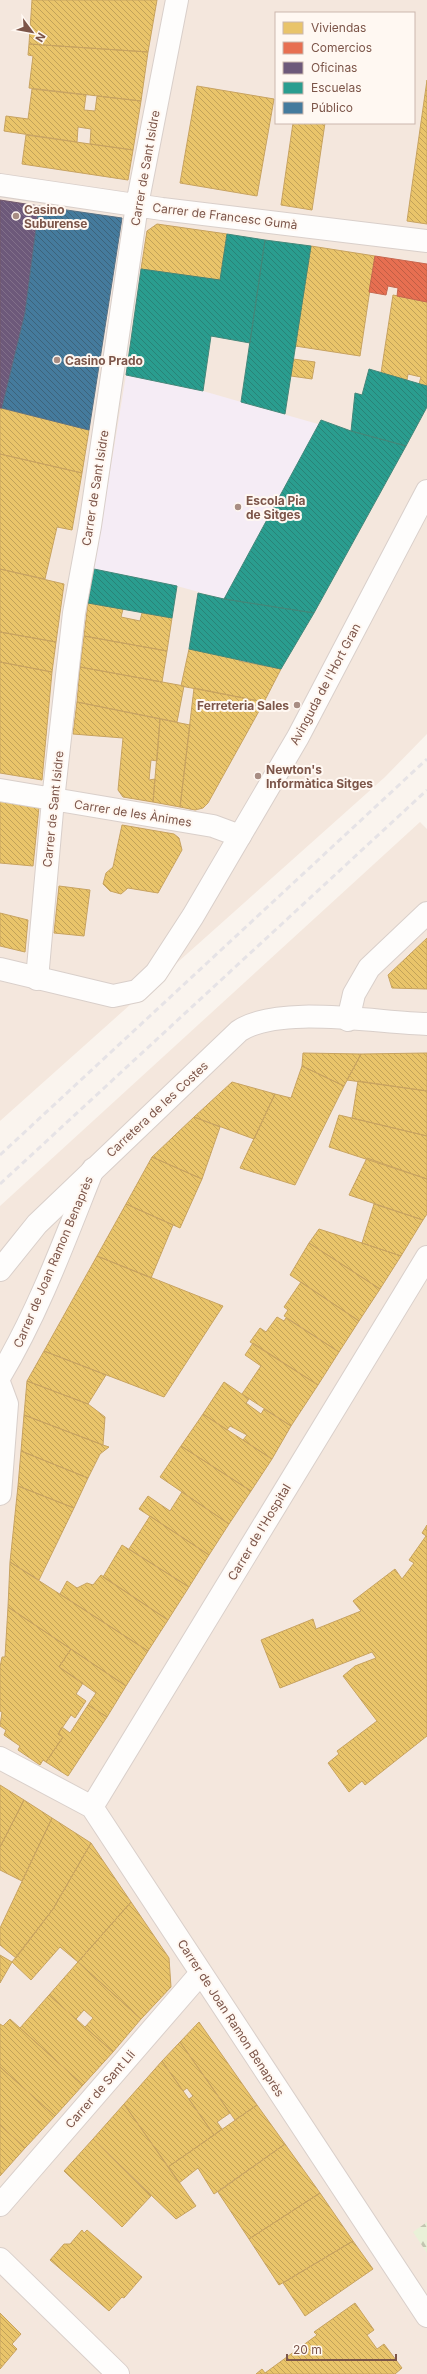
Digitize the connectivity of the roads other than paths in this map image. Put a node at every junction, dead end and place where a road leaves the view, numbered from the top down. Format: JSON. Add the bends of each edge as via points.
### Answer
{"nodes":[{"id":1,"x":177,"y":0,"type":"edge"},
{"id":2,"x":0,"y":185,"type":"edge"},
{"id":3,"x":137,"y":205,"type":"junction"},
{"id":4,"x":427,"y":241,"type":"edge"},
{"id":5,"x":427,"y":491,"type":"edge"},
{"id":6,"x":0,"y":790,"type":"edge"},
{"id":7,"x":53,"y":800,"type":"junction"},
{"id":8,"x":240,"y":836,"type":"junction"},
{"id":9,"x":427,"y":913,"type":"edge"},
{"id":10,"x":0,"y":969,"type":"edge"},
{"id":11,"x":37,"y":978,"type":"junction"},
{"id":12,"x":348,"y":1020,"type":"junction"},
{"id":13,"x":427,"y":1024,"type":"edge"},
{"id":14,"x":94,"y":1169,"type":"junction"},
{"id":15,"x":427,"y":1257,"type":"edge"},
{"id":16,"x":0,"y":1270,"type":"edge"},
{"id":17,"x":0,"y":1376,"type":"edge"},
{"id":18,"x":0,"y":1385,"type":"edge"},
{"id":19,"x":0,"y":1494,"type":"edge"},
{"id":20,"x":0,"y":1758,"type":"edge"},
{"id":21,"x":92,"y":1807,"type":"junction"},
{"id":22,"x":201,"y":1973,"type":"junction"},
{"id":23,"x":0,"y":2205,"type":"edge"},
{"id":24,"x":0,"y":2259,"type":"edge"},
{"id":25,"x":427,"y":2316,"type":"edge"},
{"id":26,"x":118,"y":2374,"type":"edge"}],
"edges":[{"from":1,"to":3,"type":"street","name":"Carrer de Sant Isidre"},
{"from":2,"to":3,"type":"street","name":"Carrer de Francesc Gumà"},
{"from":3,"to":4,"type":"street","name":"Carrer de Francesc Gumà"},
{"from":3,"to":7,"type":"street","name":"Carrer de Sant Isidre","via":[[90,526],[74,613]]},
{"from":5,"to":8,"type":"street","name":"Avinguda de l'Hort Gran","via":[[298,737]]},
{"from":6,"to":7,"type":"street","name":"Carrer de les Ànimes"},
{"from":7,"to":8,"type":"street","name":"Carrer de les Ànimes","via":[[213,826]]},
{"from":7,"to":11,"type":"street","name":"Carrer de Sant Isidre"},
{"from":8,"to":11,"type":"street","name":"Avinguda de l'Hort Gran","via":[[156,974],[137,991],[113,996]]},
{"from":9,"to":12,"type":"street","via":[[369,968],[354,994]]},
{"from":10,"to":11,"type":"street"},
{"from":12,"to":13,"type":"street","name":"Carretera de les Costes"},
{"from":12,"to":14,"type":"street","name":"Carretera de les Costes","via":[[286,1017],[249,1024]]},
{"from":14,"to":16,"type":"street","name":"Carretera de les Costes","via":[[37,1224]]},
{"from":14,"to":17,"type":"street","name":"Carrer de Joan Ramon Benaprès","via":[[15,1350]]},
{"from":15,"to":21,"type":"street","name":"Carrer de l'Hospital"},
{"from":18,"to":19,"type":"street","via":[[7,1404]]},
{"from":20,"to":21,"type":"street","name":"Carrer de Joan Ramon Benaprès"},
{"from":21,"to":22,"type":"street","name":"Carrer de Joan Ramon Benaprès"},
{"from":22,"to":23,"type":"street","name":"Carrer de Sant Lli"},
{"from":22,"to":25,"type":"street","name":"Carrer de Joan Ramon Benaprès"},
{"from":24,"to":26,"type":"street"}]}
